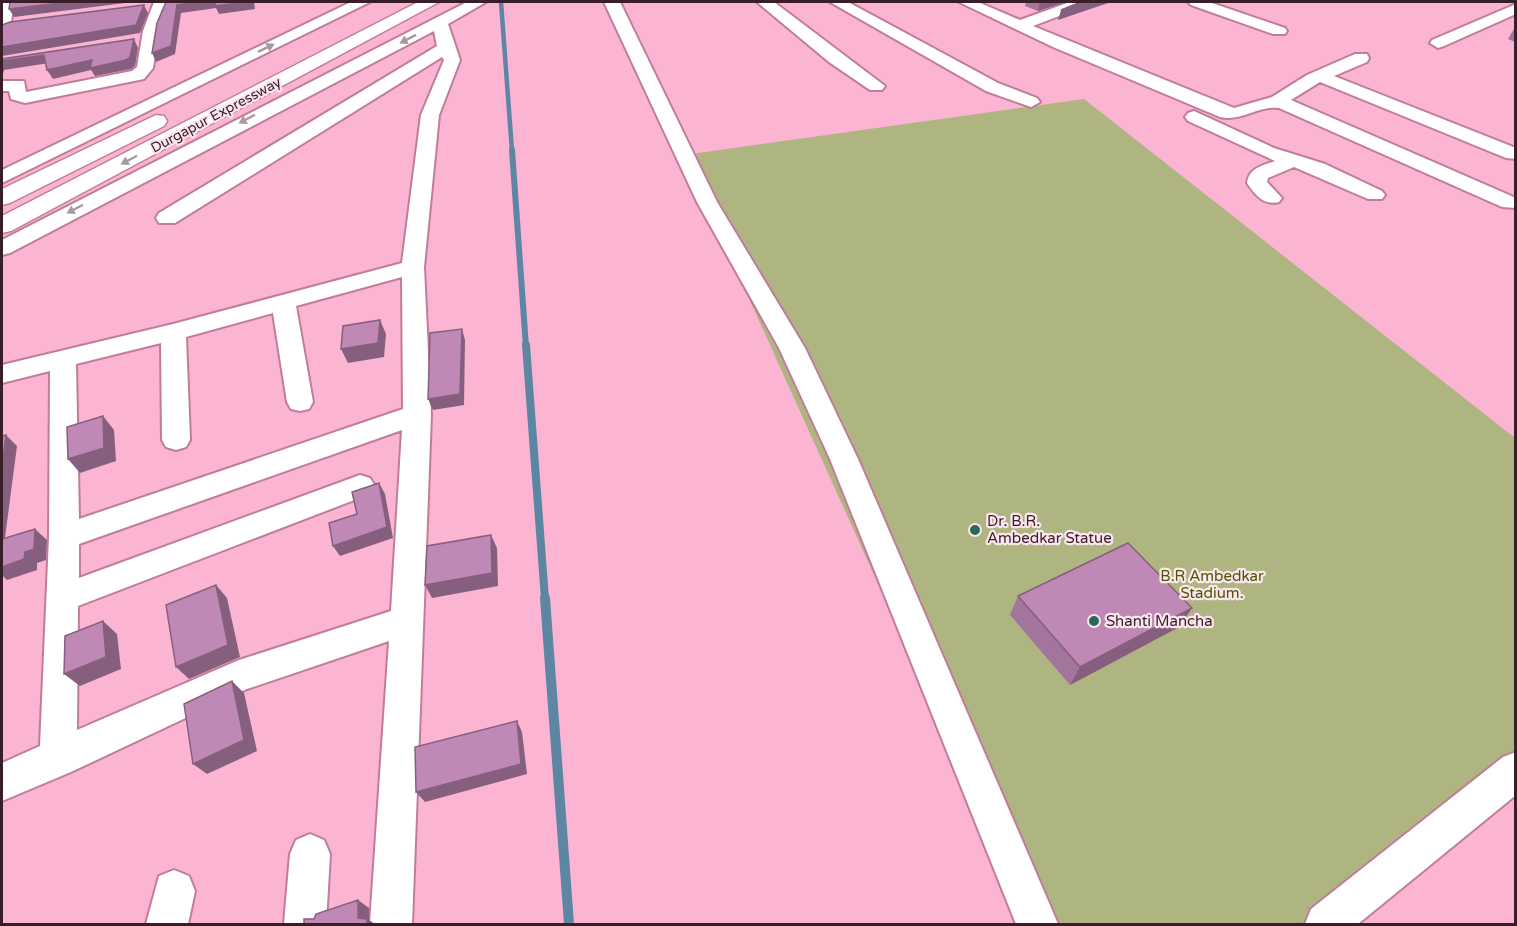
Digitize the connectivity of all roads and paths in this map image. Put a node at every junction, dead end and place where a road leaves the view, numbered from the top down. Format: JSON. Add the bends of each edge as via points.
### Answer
{"nodes":[{"id":1,"x":6,"y":2,"type":"edge"},
{"id":2,"x":404,"y":2,"type":"edge"},
{"id":3,"x":478,"y":2,"type":"edge"},
{"id":4,"x":612,"y":2,"type":"edge"},
{"id":5,"x":765,"y":2,"type":"edge"},
{"id":6,"x":838,"y":2,"type":"edge"},
{"id":7,"x":967,"y":2,"type":"edge"},
{"id":8,"x":1037,"y":2,"type":"edge"},
{"id":9,"x":1083,"y":2,"type":"edge"},
{"id":10,"x":1196,"y":2,"type":"edge"},
{"id":11,"x":161,"y":3,"type":"edge"},
{"id":12,"x":354,"y":3,"type":"edge"},
{"id":13,"x":140,"y":7,"type":"edge"},
{"id":14,"x":1515,"y":8,"type":"edge"},
{"id":15,"x":1060,"y":11,"type":"junction"},
{"id":16,"x":435,"y":12,"type":"edge"},
{"id":17,"x":17,"y":23,"type":"edge"},
{"id":18,"x":1022,"y":25,"type":"junction"},
{"id":19,"x":2,"y":28,"type":"edge"},
{"id":20,"x":1279,"y":31,"type":"dead end"},
{"id":21,"x":1438,"y":43,"type":"dead end"},
{"id":22,"x":446,"y":48,"type":"junction"},
{"id":23,"x":1361,"y":58,"type":"dead end"},
{"id":24,"x":91,"y":75,"type":"edge"},
{"id":25,"x":1319,"y":76,"type":"junction"},
{"id":26,"x":126,"y":79,"type":"junction"},
{"id":27,"x":10,"y":86,"type":"edge"},
{"id":28,"x":876,"y":86,"type":"dead end"},
{"id":29,"x":185,"y":87,"type":"junction"},
{"id":30,"x":1165,"y":87,"type":"junction"},
{"id":31,"x":1278,"y":101,"type":"junction"},
{"id":32,"x":1030,"y":102,"type":"dead end"},
{"id":33,"x":275,"y":105,"type":"junction"},
{"id":34,"x":331,"y":118,"type":"junction"},
{"id":35,"x":1513,"y":154,"type":"dead end"},
{"id":36,"x":1293,"y":160,"type":"junction"},
{"id":37,"x":2,"y":177,"type":"edge"},
{"id":38,"x":1375,"y":195,"type":"dead end"},
{"id":39,"x":2,"y":198,"type":"edge"},
{"id":40,"x":1272,"y":198,"type":"dead end"},
{"id":41,"x":1509,"y":203,"type":"dead end"},
{"id":42,"x":167,"y":218,"type":"dead end"},
{"id":43,"x":2,"y":226,"type":"edge"},
{"id":44,"x":2,"y":248,"type":"edge"},
{"id":45,"x":413,"y":267,"type":"junction"},
{"id":46,"x":284,"y":302,"type":"junction"},
{"id":47,"x":173,"y":332,"type":"junction"},
{"id":48,"x":63,"y":359,"type":"junction"},
{"id":49,"x":2,"y":374,"type":"edge"},
{"id":50,"x":300,"y":402,"type":"dead end"},
{"id":51,"x":417,"y":415,"type":"junction"},
{"id":52,"x":176,"y":440,"type":"dead end"},
{"id":53,"x":360,"y":486,"type":"dead end"},
{"id":54,"x":64,"y":537,"type":"junction"},
{"id":55,"x":63,"y":598,"type":"junction"},
{"id":56,"x":407,"y":620,"type":"junction"},
{"id":57,"x":58,"y":759,"type":"junction"},
{"id":58,"x":1515,"y":770,"type":"edge"},
{"id":59,"x":2,"y":782,"type":"edge"},
{"id":60,"x":310,"y":854,"type":"dead end"},
{"id":61,"x":305,"y":924,"type":"edge"},
{"id":62,"x":391,"y":924,"type":"edge"},
{"id":63,"x":1037,"y":924,"type":"edge"},
{"id":64,"x":1326,"y":924,"type":"edge"}],
"edges":[{"from":1,"to":19,"type":"street"},
{"from":2,"to":39,"type":"highway","name":"Durgapur Expressway"},
{"from":3,"to":16,"type":"street"},
{"from":4,"to":63,"type":"street","via":[[707,202],[792,348],[844,459]]},
{"from":5,"to":28,"type":"street"},
{"from":6,"to":32,"type":"street","via":[[981,82]]},
{"from":7,"to":18,"type":"street"},
{"from":8,"to":15,"type":"street"},
{"from":9,"to":15,"type":"street"},
{"from":10,"to":20,"type":"street"},
{"from":11,"to":13,"type":"street"},
{"from":11,"to":26,"type":"street","via":[[141,40],[144,70]]},
{"from":29,"to":12,"type":"street","one_way":true},
{"from":14,"to":21,"type":"street"},
{"from":15,"to":18,"type":"street"},
{"from":16,"to":22,"type":"street"},
{"from":16,"to":33,"type":"street","one_way":true},
{"from":16,"to":43,"type":"highway","name":"Durgapur Expressway","one_way":true},
{"from":17,"to":19,"type":"street"},
{"from":18,"to":30,"type":"street"},
{"from":22,"to":34,"type":"street"},
{"from":22,"to":45,"type":"street","via":[[452,60],[430,115]]},
{"from":23,"to":25,"type":"street"},
{"from":24,"to":27,"type":"street"},
{"from":25,"to":31,"type":"street"},
{"from":25,"to":35,"type":"street"},
{"from":26,"to":27,"type":"street","via":[[25,98],[18,97]]},
{"from":26,"to":29,"type":"street"},
{"from":29,"to":37,"type":"street"},
{"from":30,"to":31,"type":"street","via":[[1232,114],[1265,101]]},
{"from":30,"to":36,"type":"street","via":[[1172,108]]},
{"from":31,"to":41,"type":"street"},
{"from":33,"to":34,"type":"street"},
{"from":33,"to":44,"type":"street","one_way":true},
{"from":34,"to":42,"type":"street"},
{"from":36,"to":38,"type":"street"},
{"from":36,"to":40,"type":"street","via":[[1258,175],[1257,183]]},
{"from":45,"to":46,"type":"street"},
{"from":45,"to":51,"type":"street"},
{"from":46,"to":47,"type":"street"},
{"from":46,"to":50,"type":"street"},
{"from":47,"to":48,"type":"street"},
{"from":47,"to":52,"type":"street"},
{"from":48,"to":49,"type":"street"},
{"from":48,"to":54,"type":"street"},
{"from":51,"to":54,"type":"street"},
{"from":51,"to":56,"type":"street"},
{"from":53,"to":55,"type":"street"},
{"from":54,"to":55,"type":"street"},
{"from":55,"to":57,"type":"street"},
{"from":56,"to":57,"type":"street","via":[[239,676]]},
{"from":56,"to":62,"type":"street"},
{"from":57,"to":59,"type":"street"},
{"from":58,"to":64,"type":"street"},
{"from":60,"to":61,"type":"street"}]}
